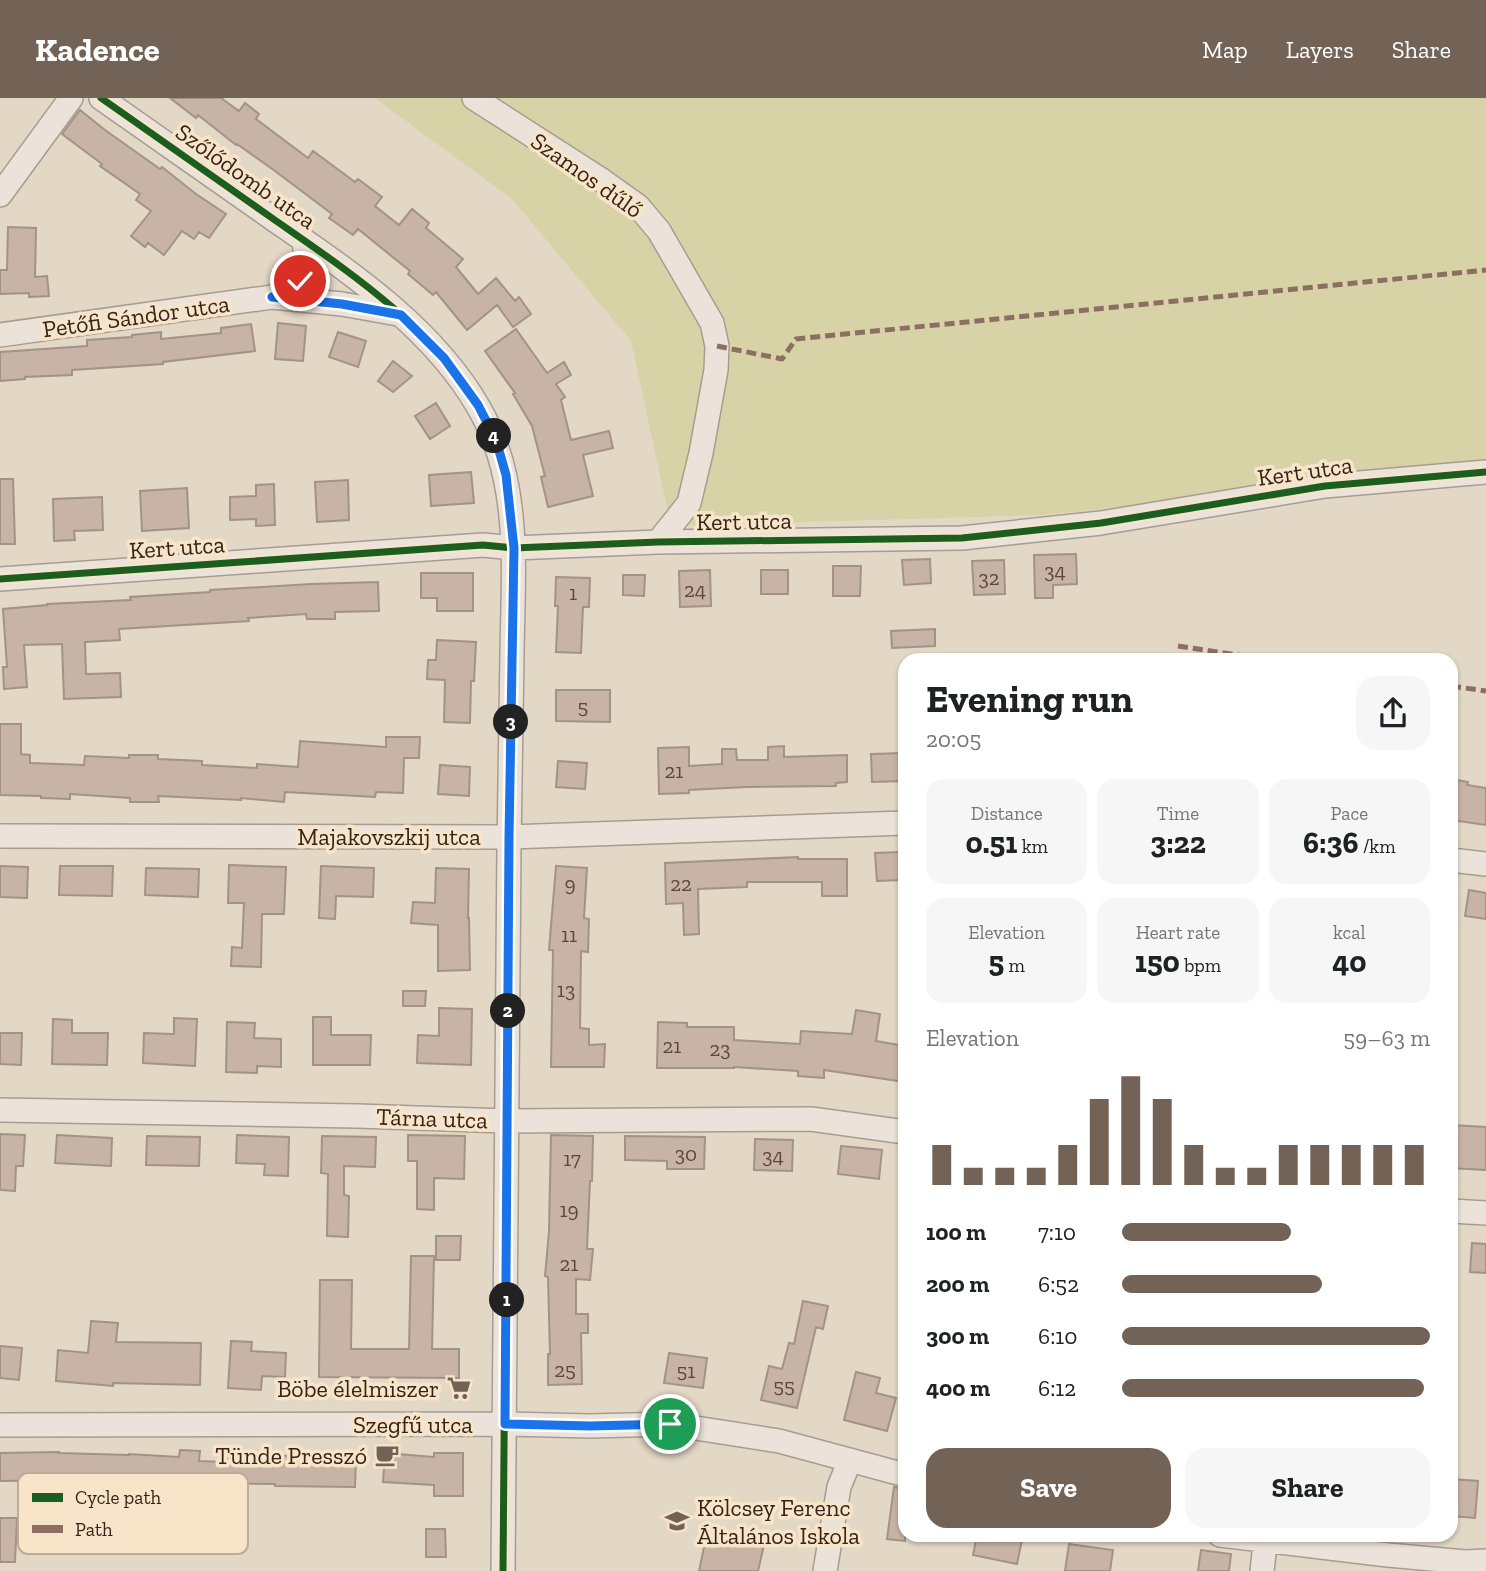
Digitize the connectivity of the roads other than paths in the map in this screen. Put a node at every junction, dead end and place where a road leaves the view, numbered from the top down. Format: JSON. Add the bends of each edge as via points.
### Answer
{"nodes":[{"id":1,"x":71,"y":98,"type":"edge"},
{"id":2,"x":101,"y":98,"type":"edge"},
{"id":3,"x":474,"y":98,"type":"edge"},
{"id":4,"x":0,"y":195,"type":"edge"},
{"id":5,"x":304,"y":240,"type":"junction"},
{"id":6,"x":272,"y":297,"type":"junction"},
{"id":7,"x":401,"y":315,"type":"junction"},
{"id":8,"x":0,"y":335,"type":"edge"},
{"id":9,"x":1486,"y":472,"type":"edge"},
{"id":10,"x":658,"y":542,"type":"junction"},
{"id":11,"x":514,"y":548,"type":"junction"},
{"id":12,"x":0,"y":579,"type":"edge"},
{"id":13,"x":898,"y":824,"type":"edge"},
{"id":14,"x":0,"y":836,"type":"edge"},
{"id":15,"x":509,"y":837,"type":"junction"},
{"id":16,"x":1458,"y":861,"type":"edge"},
{"id":17,"x":1486,"y":864,"type":"edge"},
{"id":18,"x":0,"y":1110,"type":"edge"},
{"id":19,"x":507,"y":1121,"type":"junction"},
{"id":20,"x":898,"y":1131,"type":"edge"},
{"id":21,"x":1458,"y":1211,"type":"edge"},
{"id":22,"x":1486,"y":1213,"type":"edge"},
{"id":23,"x":0,"y":1424,"type":"edge"},
{"id":24,"x":505,"y":1424,"type":"junction"},
{"id":25,"x":850,"y":1461,"type":"junction"},
{"id":26,"x":898,"y":1473,"type":"edge"},
{"id":27,"x":1266,"y":1542,"type":"edge"},
{"id":28,"x":1296,"y":1542,"type":"edge"},
{"id":29,"x":1486,"y":1561,"type":"edge"},
{"id":30,"x":503,"y":1571,"type":"edge"},
{"id":31,"x":825,"y":1571,"type":"edge"},
{"id":32,"x":1262,"y":1571,"type":"edge"}],
"edges":[{"from":1,"to":4,"type":"street"},
{"from":2,"to":5,"type":"street","name":"Szőlődomb utca"},
{"from":3,"to":10,"type":"street","name":"Szamos dűlő","via":[[638,206],[659,231],[712,323],[716,370],[689,503]]},
{"from":5,"to":6,"type":"street","name":"Petőfi Sándor utca","via":[[307,264],[300,281]]},
{"from":5,"to":7,"type":"street","name":"Szőlődomb utca"},
{"from":6,"to":7,"type":"street","name":"Petőfi Sándor utca"},
{"from":6,"to":8,"type":"street","name":"Petőfi Sándor utca"},
{"from":7,"to":11,"type":"street","name":"Szőlődomb utca","via":[[444,358],[478,405],[496,440],[506,475]]},
{"from":9,"to":10,"type":"street","name":"Kert utca","via":[[1325,485],[1101,523],[962,538]]},
{"from":10,"to":11,"type":"street","name":"Kert utca"},
{"from":11,"to":12,"type":"street","name":"Kert utca","via":[[482,545]]},
{"from":11,"to":15,"type":"street","name":"Szőlődomb utca"},
{"from":13,"to":15,"type":"street","name":"Majakovszkij utca"},
{"from":14,"to":15,"type":"street","name":"Majakovszkij utca"},
{"from":15,"to":19,"type":"street","name":"Szőlődomb utca"},
{"from":16,"to":17,"type":"street"},
{"from":18,"to":19,"type":"street","name":"Tárna utca"},
{"from":19,"to":20,"type":"street","name":"Tárna utca","via":[[811,1119]]},
{"from":19,"to":24,"type":"street","name":"Szőlődomb utca"},
{"from":21,"to":22,"type":"street"},
{"from":23,"to":24,"type":"street","name":"Szegfű utca"},
{"from":24,"to":25,"type":"street","name":"Szegfű utca","via":[[670,1424],[779,1441]]},
{"from":24,"to":30,"type":"street","name":"Szőlődomb utca"},
{"from":25,"to":26,"type":"street","name":"Szegfű utca"},
{"from":25,"to":31,"type":"street","via":[[839,1487]]},
{"from":27,"to":32,"type":"street"},
{"from":28,"to":29,"type":"street","via":[[1426,1559]]}]}
